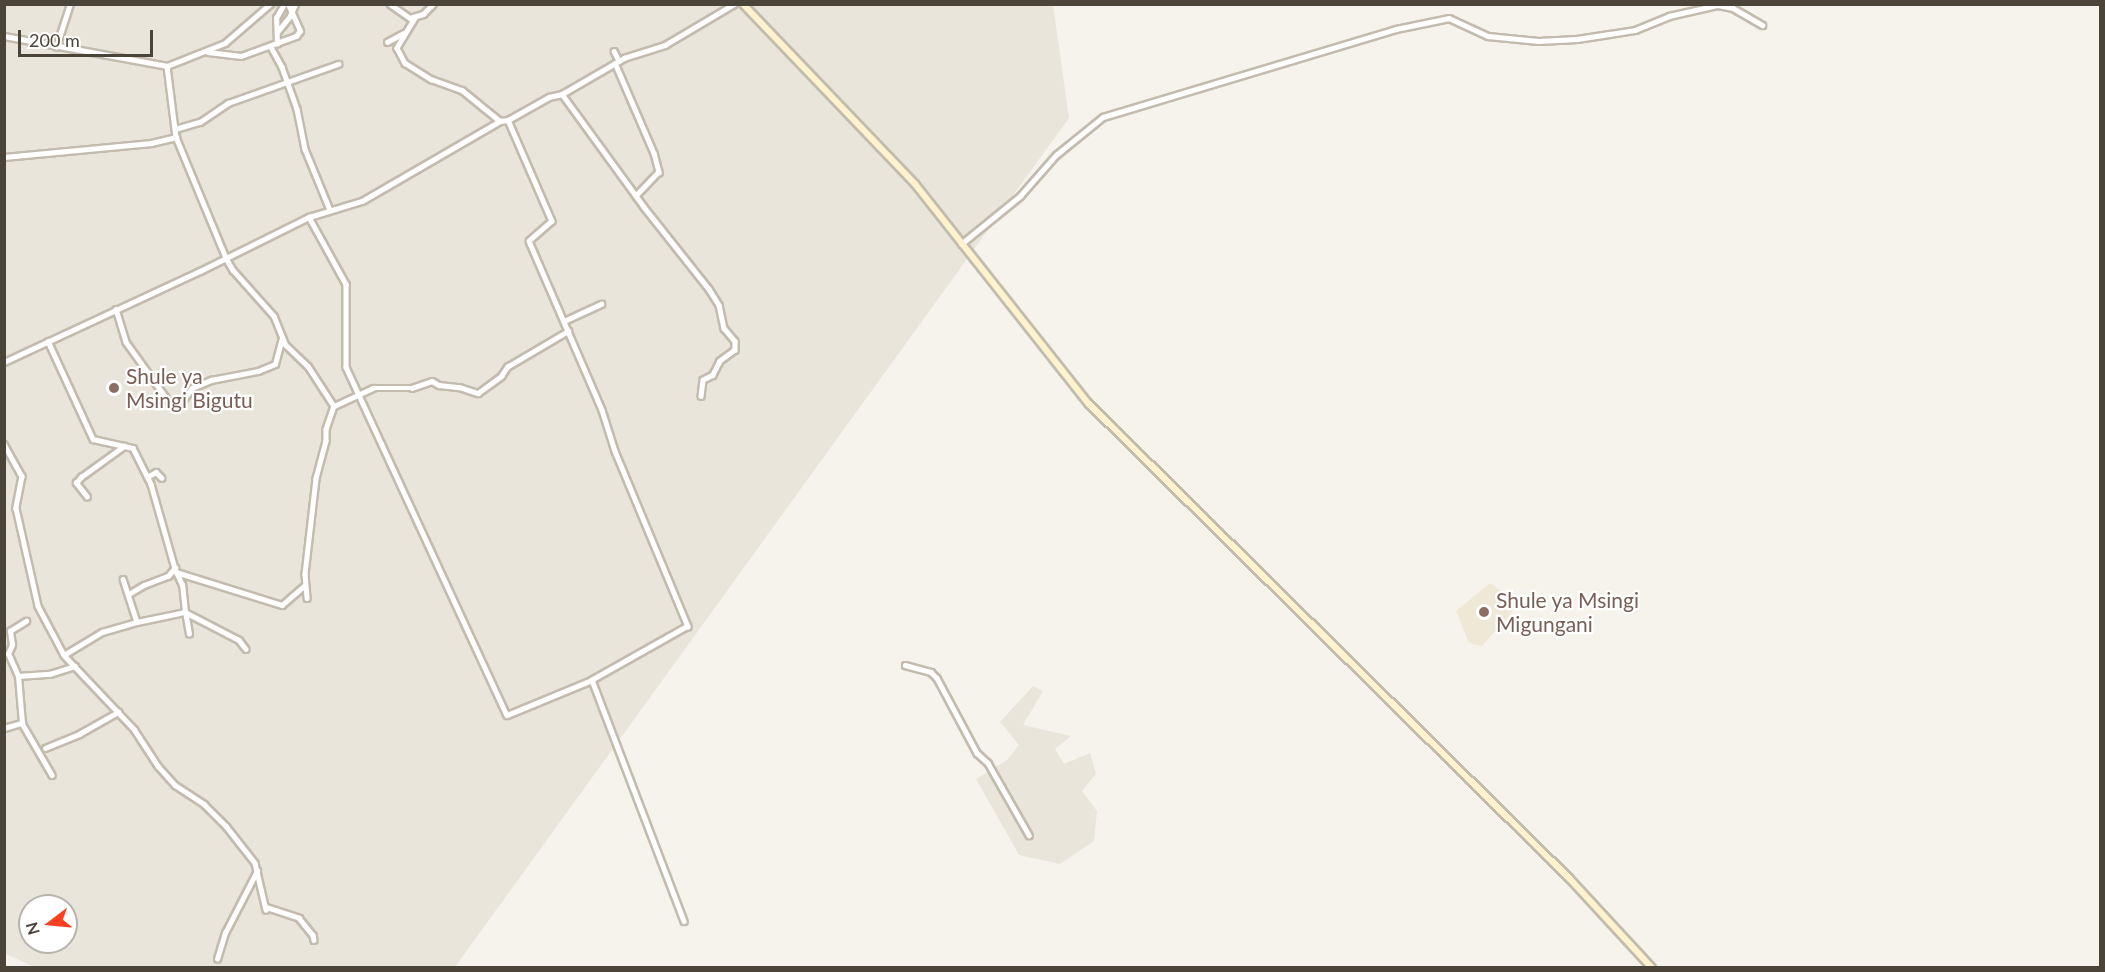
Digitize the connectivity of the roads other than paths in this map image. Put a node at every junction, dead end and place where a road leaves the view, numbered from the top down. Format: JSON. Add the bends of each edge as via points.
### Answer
{"nodes":[{"id":1,"x":70,"y":4,"type":"edge"},
{"id":2,"x":270,"y":4,"type":"edge"},
{"id":3,"x":284,"y":4,"type":"edge"},
{"id":4,"x":288,"y":4,"type":"edge"},
{"id":5,"x":295,"y":4,"type":"edge"},
{"id":6,"x":390,"y":4,"type":"edge"},
{"id":7,"x":433,"y":4,"type":"edge"},
{"id":8,"x":735,"y":4,"type":"edge"},
{"id":9,"x":743,"y":4,"type":"edge"},
{"id":10,"x":291,"y":12,"type":"junction"},
{"id":11,"x":415,"y":18,"type":"junction"},
{"id":12,"x":1762,"y":25,"type":"dead end"},
{"id":13,"x":278,"y":30,"type":"junction"},
{"id":14,"x":404,"y":33,"type":"junction"},
{"id":15,"x":4,"y":36,"type":"edge"},
{"id":16,"x":387,"y":42,"type":"dead end"},
{"id":17,"x":277,"y":44,"type":"junction"},
{"id":18,"x":56,"y":47,"type":"junction"},
{"id":19,"x":271,"y":47,"type":"junction"},
{"id":20,"x":614,"y":51,"type":"dead end"},
{"id":21,"x":208,"y":52,"type":"junction"},
{"id":22,"x":617,"y":62,"type":"junction"},
{"id":23,"x":338,"y":64,"type":"dead end"},
{"id":24,"x":167,"y":66,"type":"junction"},
{"id":25,"x":287,"y":81,"type":"junction"},
{"id":26,"x":562,"y":94,"type":"junction"},
{"id":27,"x":508,"y":120,"type":"junction"},
{"id":28,"x":500,"y":121,"type":"junction"},
{"id":29,"x":175,"y":129,"type":"junction"},
{"id":30,"x":176,"y":137,"type":"junction"},
{"id":31,"x":4,"y":157,"type":"edge"},
{"id":32,"x":636,"y":196,"type":"junction"},
{"id":33,"x":330,"y":210,"type":"junction"},
{"id":34,"x":309,"y":217,"type":"junction"},
{"id":35,"x":961,"y":244,"type":"junction"},
{"id":36,"x":226,"y":258,"type":"junction"},
{"id":37,"x":601,"y":304,"type":"dead end"},
{"id":38,"x":116,"y":309,"type":"junction"},
{"id":39,"x":564,"y":321,"type":"junction"},
{"id":40,"x":568,"y":332,"type":"junction"},
{"id":41,"x":282,"y":338,"type":"junction"},
{"id":42,"x":48,"y":341,"type":"junction"},
{"id":43,"x":4,"y":362,"type":"edge"},
{"id":44,"x":358,"y":393,"type":"junction"},
{"id":45,"x":701,"y":396,"type":"dead end"},
{"id":46,"x":334,"y":406,"type":"junction"},
{"id":47,"x":4,"y":444,"type":"edge"},
{"id":48,"x":124,"y":446,"type":"junction"},
{"id":49,"x":147,"y":477,"type":"junction"},
{"id":50,"x":162,"y":478,"type":"dead end"},
{"id":51,"x":87,"y":497,"type":"dead end"},
{"id":52,"x":175,"y":570,"type":"junction"},
{"id":53,"x":123,"y":579,"type":"dead end"},
{"id":54,"x":304,"y":586,"type":"junction"},
{"id":55,"x":129,"y":594,"type":"junction"},
{"id":56,"x":307,"y":598,"type":"dead end"},
{"id":57,"x":185,"y":612,"type":"junction"},
{"id":58,"x":26,"y":621,"type":"dead end"},
{"id":59,"x":137,"y":622,"type":"junction"},
{"id":60,"x":189,"y":634,"type":"dead end"},
{"id":61,"x":246,"y":649,"type":"dead end"},
{"id":62,"x":64,"y":655,"type":"junction"},
{"id":63,"x":905,"y":665,"type":"dead end"},
{"id":64,"x":75,"y":666,"type":"junction"},
{"id":65,"x":18,"y":676,"type":"junction"},
{"id":66,"x":592,"y":680,"type":"junction"},
{"id":67,"x":118,"y":712,"type":"junction"},
{"id":68,"x":22,"y":723,"type":"junction"},
{"id":69,"x":4,"y":728,"type":"edge"},
{"id":70,"x":45,"y":748,"type":"dead end"},
{"id":71,"x":52,"y":775,"type":"dead end"},
{"id":72,"x":1029,"y":835,"type":"dead end"},
{"id":73,"x":257,"y":871,"type":"junction"},
{"id":74,"x":684,"y":921,"type":"dead end"},
{"id":75,"x":314,"y":940,"type":"dead end"},
{"id":76,"x":217,"y":959,"type":"dead end"},
{"id":77,"x":1653,"y":968,"type":"edge"}],
"edges":[{"from":1,"to":18,"type":"street"},
{"from":2,"to":21,"type":"street","via":[[225,43]]},
{"from":3,"to":13,"type":"street","via":[[276,18]]},
{"from":4,"to":10,"type":"street"},
{"from":5,"to":10,"type":"street"},
{"from":6,"to":11,"type":"street","via":[[405,16]]},
{"from":7,"to":11,"type":"street"},
{"from":8,"to":22,"type":"street","via":[[665,45]]},
{"from":9,"to":35,"type":"main road","via":[[915,184]]},
{"from":10,"to":13,"type":"street"},
{"from":10,"to":17,"type":"street","via":[[300,34]]},
{"from":11,"to":14,"type":"street"},
{"from":12,"to":35,"type":"street","via":[[1733,8],[1718,6],[1669,16],[1635,30],[1577,39],[1538,41],[1488,36],[1449,18],[1396,29],[1102,117],[1056,155],[1020,196]]},
{"from":13,"to":17,"type":"street"},
{"from":14,"to":16,"type":"street"},
{"from":14,"to":28,"type":"street","via":[[397,48],[405,63],[462,90]]},
{"from":15,"to":18,"type":"street"},
{"from":17,"to":19,"type":"street"},
{"from":18,"to":24,"type":"street"},
{"from":19,"to":21,"type":"street","via":[[241,56]]},
{"from":19,"to":25,"type":"street"},
{"from":20,"to":22,"type":"street"},
{"from":21,"to":24,"type":"street"},
{"from":22,"to":26,"type":"street"},
{"from":22,"to":32,"type":"street","via":[[659,172]]},
{"from":23,"to":25,"type":"street"},
{"from":24,"to":29,"type":"street"},
{"from":25,"to":29,"type":"street","via":[[228,103],[200,122]]},
{"from":25,"to":33,"type":"street","via":[[306,148]]},
{"from":26,"to":27,"type":"street"},
{"from":26,"to":32,"type":"street"},
{"from":27,"to":28,"type":"street"},
{"from":27,"to":39,"type":"street","via":[[552,221],[529,241]]},
{"from":28,"to":33,"type":"street","via":[[362,201]]},
{"from":29,"to":30,"type":"street"},
{"from":30,"to":31,"type":"street","via":[[129,146]]},
{"from":30,"to":36,"type":"street"},
{"from":32,"to":45,"type":"street","via":[[709,290],[719,305],[724,328],[735,341],[735,350],[720,361],[713,375],[703,380]]},
{"from":33,"to":34,"type":"street"},
{"from":34,"to":36,"type":"street"},
{"from":34,"to":44,"type":"street","via":[[346,284],[346,367]]},
{"from":35,"to":77,"type":"main road","via":[[1089,404],[1560,870]]},
{"from":36,"to":38,"type":"street"},
{"from":36,"to":41,"type":"street","via":[[274,316]]},
{"from":37,"to":39,"type":"street"},
{"from":38,"to":41,"type":"street","via":[[126,342],[170,403],[182,401],[192,388],[211,380],[275,364]]},
{"from":38,"to":42,"type":"street"},
{"from":39,"to":40,"type":"street"},
{"from":40,"to":44,"type":"street","via":[[507,367],[478,393],[432,381],[412,388],[374,388]]},
{"from":40,"to":66,"type":"street","via":[[688,626]]},
{"from":41,"to":46,"type":"street","via":[[308,366]]},
{"from":42,"to":43,"type":"street"},
{"from":42,"to":48,"type":"street","via":[[93,439]]},
{"from":44,"to":46,"type":"street"},
{"from":44,"to":66,"type":"street","via":[[507,715]]},
{"from":46,"to":54,"type":"street","via":[[316,479]]},
{"from":47,"to":62,"type":"street","via":[[22,477],[16,508],[38,606]]},
{"from":48,"to":49,"type":"street","via":[[133,448]]},
{"from":48,"to":51,"type":"street","via":[[76,483]]},
{"from":49,"to":50,"type":"street","via":[[156,472]]},
{"from":49,"to":52,"type":"street","via":[[168,536]]},
{"from":52,"to":54,"type":"street","via":[[282,605]]},
{"from":52,"to":55,"type":"street"},
{"from":52,"to":57,"type":"street","via":[[182,585]]},
{"from":53,"to":55,"type":"street"},
{"from":54,"to":56,"type":"street"},
{"from":55,"to":59,"type":"street"},
{"from":57,"to":59,"type":"street"},
{"from":57,"to":60,"type":"street"},
{"from":57,"to":61,"type":"street","via":[[239,640]]},
{"from":58,"to":65,"type":"street","via":[[10,631],[12,645],[8,654]]},
{"from":59,"to":62,"type":"street","via":[[102,632]]},
{"from":62,"to":64,"type":"street"},
{"from":63,"to":72,"type":"street","via":[[931,672],[937,678],[977,753],[988,764]]},
{"from":64,"to":65,"type":"street","via":[[50,674]]},
{"from":64,"to":67,"type":"street"},
{"from":65,"to":68,"type":"street"},
{"from":66,"to":74,"type":"street"},
{"from":67,"to":70,"type":"street"},
{"from":67,"to":73,"type":"street","via":[[175,785],[204,804],[226,826]]},
{"from":68,"to":69,"type":"street"},
{"from":68,"to":71,"type":"street"},
{"from":73,"to":75,"type":"street","via":[[266,908],[299,918]]},
{"from":73,"to":76,"type":"street","via":[[225,933]]}]}
